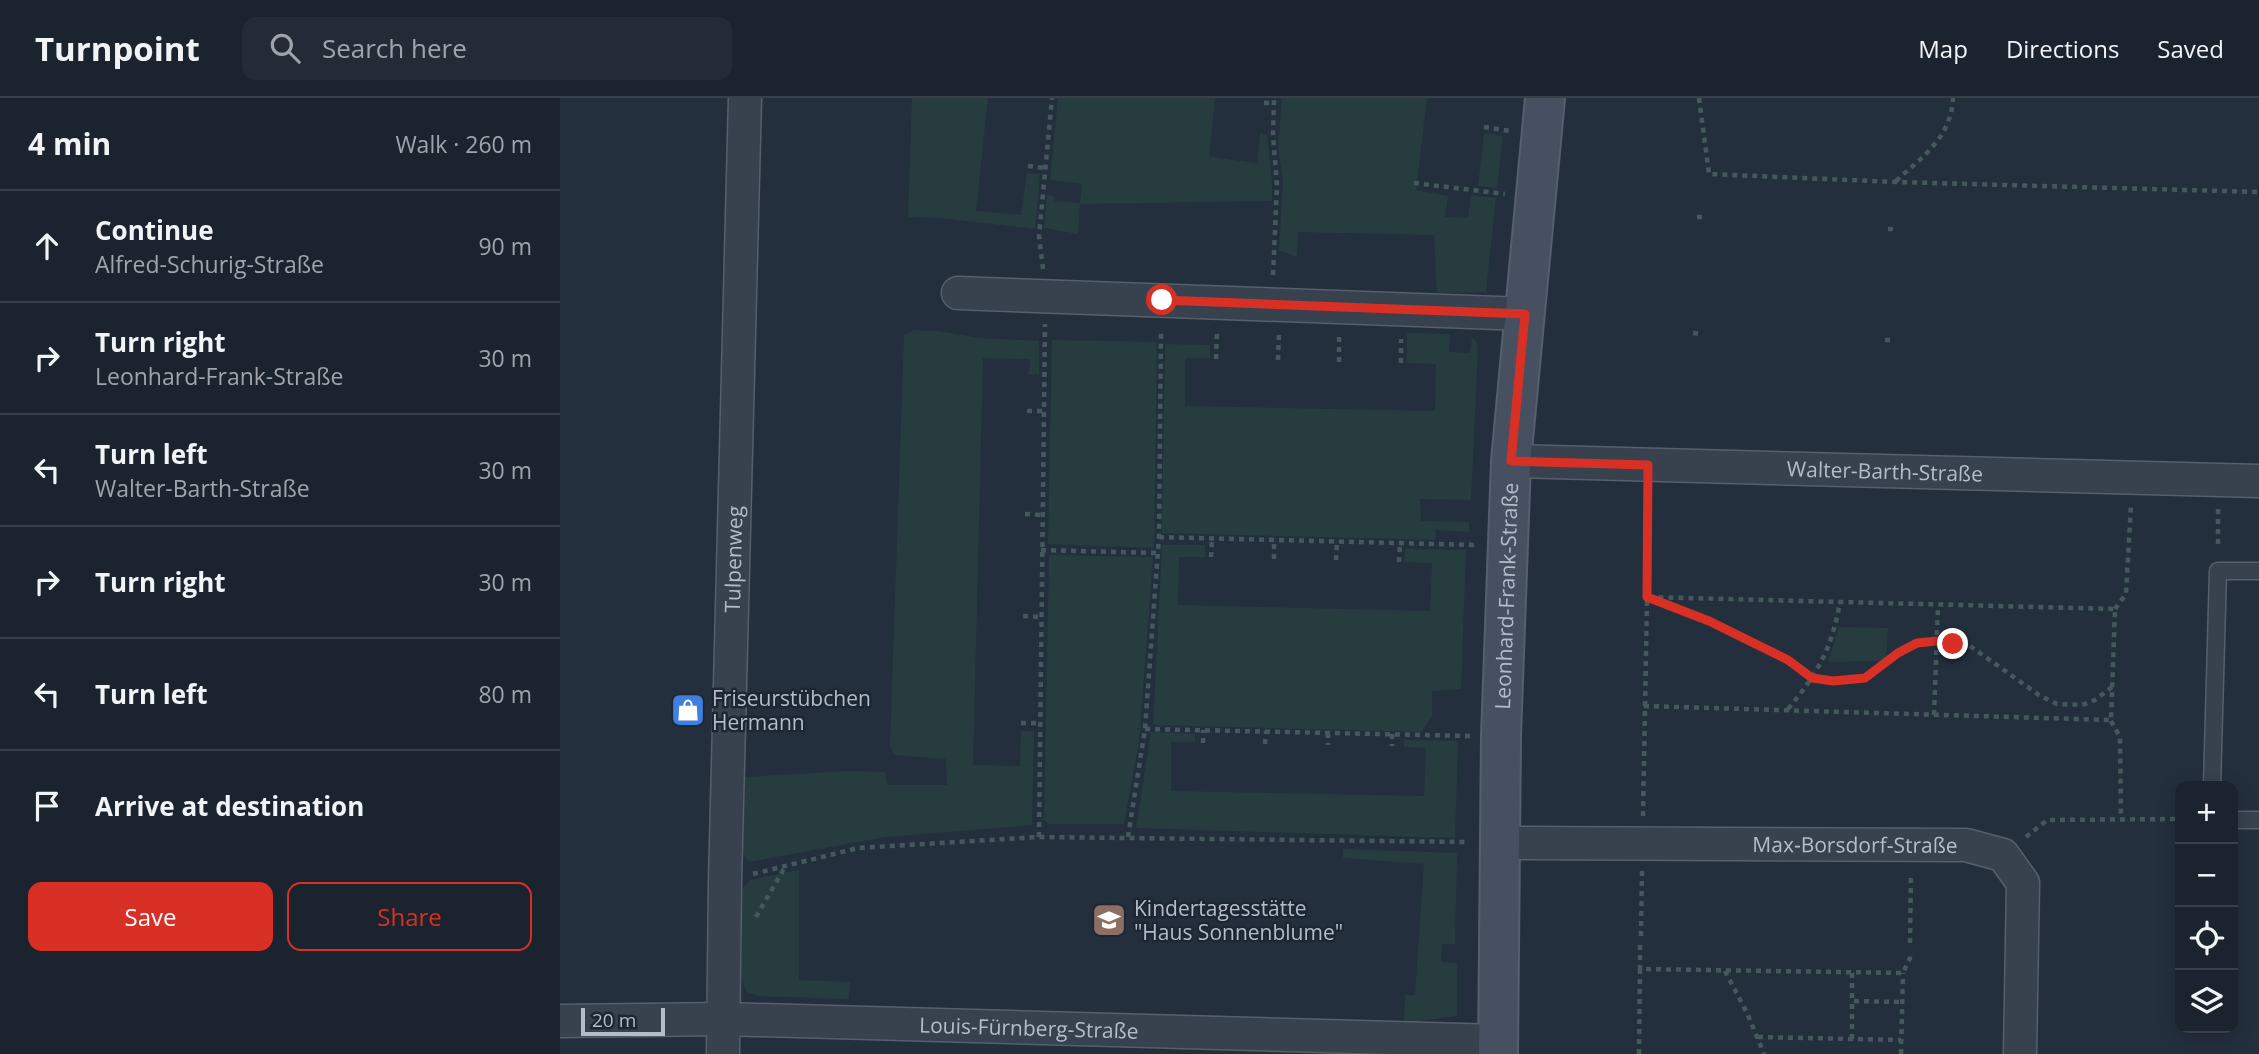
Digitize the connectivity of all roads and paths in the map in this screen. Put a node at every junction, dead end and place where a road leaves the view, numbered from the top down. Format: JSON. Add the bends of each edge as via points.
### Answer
{"nodes":[{"id":1,"x":745,"y":98,"type":"edge"},
{"id":2,"x":1052,"y":98,"type":"edge"},
{"id":3,"x":1545,"y":98,"type":"edge"},
{"id":4,"x":1699,"y":98,"type":"edge"},
{"id":5,"x":1953,"y":98,"type":"edge"},
{"id":6,"x":1274,"y":101,"type":"edge"},
{"id":7,"x":1264,"y":103,"type":"dead end"},
{"id":8,"x":1028,"y":166,"type":"dead end"},
{"id":9,"x":1045,"y":168,"type":"junction"},
{"id":10,"x":1896,"y":182,"type":"junction"},
{"id":11,"x":1414,"y":183,"type":"dead end"},
{"id":12,"x":2259,"y":192,"type":"edge"},
{"id":13,"x":1537,"y":198,"type":"junction"},
{"id":14,"x":1697,"y":218,"type":"dead end"},
{"id":15,"x":1707,"y":218,"type":"dead end"},
{"id":16,"x":1888,"y":229,"type":"dead end"},
{"id":17,"x":1895,"y":229,"type":"dead end"},
{"id":18,"x":958,"y":293,"type":"dead end"},
{"id":19,"x":1045,"y":296,"type":"junction"},
{"id":20,"x":1162,"y":300,"type":"junction"},
{"id":21,"x":1272,"y":304,"type":"junction"},
{"id":22,"x":1525,"y":314,"type":"junction"},
{"id":23,"x":1217,"y":325,"type":"dead end"},
{"id":24,"x":1693,"y":333,"type":"dead end"},
{"id":25,"x":1703,"y":334,"type":"dead end"},
{"id":26,"x":1885,"y":340,"type":"dead end"},
{"id":27,"x":1894,"y":340,"type":"dead end"},
{"id":28,"x":1216,"y":359,"type":"dead end"},
{"id":29,"x":1027,"y":411,"type":"dead end"},
{"id":30,"x":1043,"y":411,"type":"junction"},
{"id":31,"x":1511,"y":461,"type":"junction"},
{"id":32,"x":1648,"y":465,"type":"junction"},
{"id":33,"x":2132,"y":478,"type":"junction"},
{"id":34,"x":2217,"y":480,"type":"junction"},
{"id":35,"x":2259,"y":481,"type":"edge"},
{"id":36,"x":1025,"y":514,"type":"dead end"},
{"id":37,"x":1041,"y":515,"type":"junction"},
{"id":38,"x":1158,"y":537,"type":"junction"},
{"id":39,"x":1212,"y":539,"type":"junction"},
{"id":40,"x":1275,"y":540,"type":"junction"},
{"id":41,"x":1337,"y":541,"type":"junction"},
{"id":42,"x":1400,"y":543,"type":"junction"},
{"id":43,"x":1507,"y":546,"type":"junction"},
{"id":44,"x":1041,"y":550,"type":"junction"},
{"id":45,"x":1157,"y":553,"type":"junction"},
{"id":46,"x":1211,"y":558,"type":"dead end"},
{"id":47,"x":1274,"y":559,"type":"dead end"},
{"id":48,"x":1336,"y":560,"type":"dead end"},
{"id":49,"x":1399,"y":562,"type":"dead end"},
{"id":50,"x":2218,"y":571,"type":"junction"},
{"id":51,"x":2259,"y":571,"type":"edge"},
{"id":52,"x":1647,"y":597,"type":"junction"},
{"id":53,"x":1840,"y":602,"type":"junction"},
{"id":54,"x":1938,"y":605,"type":"junction"},
{"id":55,"x":2115,"y":609,"type":"junction"},
{"id":56,"x":1023,"y":616,"type":"dead end"},
{"id":57,"x":1040,"y":617,"type":"junction"},
{"id":58,"x":1937,"y":641,"type":"junction"},
{"id":59,"x":1812,"y":678,"type":"junction"},
{"id":60,"x":2112,"y":687,"type":"junction"},
{"id":61,"x":1644,"y":706,"type":"junction"},
{"id":62,"x":1787,"y":710,"type":"junction"},
{"id":63,"x":1934,"y":715,"type":"junction"},
{"id":64,"x":2111,"y":720,"type":"junction"},
{"id":65,"x":1021,"y":723,"type":"dead end"},
{"id":66,"x":1040,"y":723,"type":"junction"},
{"id":67,"x":1145,"y":729,"type":"junction"},
{"id":68,"x":1203,"y":730,"type":"junction"},
{"id":69,"x":1266,"y":731,"type":"junction"},
{"id":70,"x":1328,"y":733,"type":"junction"},
{"id":71,"x":1392,"y":734,"type":"junction"},
{"id":72,"x":1501,"y":736,"type":"junction"},
{"id":73,"x":1203,"y":743,"type":"dead end"},
{"id":74,"x":1265,"y":744,"type":"dead end"},
{"id":75,"x":1328,"y":745,"type":"dead end"},
{"id":76,"x":1392,"y":746,"type":"dead end"},
{"id":77,"x":2212,"y":781,"type":"edge"},
{"id":78,"x":2121,"y":819,"type":"junction"},
{"id":79,"x":2175,"y":819,"type":"edge"},
{"id":80,"x":2238,"y":820,"type":"edge"},
{"id":81,"x":2259,"y":820,"type":"edge"},
{"id":82,"x":1039,"y":837,"type":"junction"},
{"id":83,"x":1128,"y":837,"type":"junction"},
{"id":84,"x":1500,"y":843,"type":"junction"},
{"id":85,"x":1642,"y":843,"type":"junction"},
{"id":86,"x":1912,"y":845,"type":"junction"},
{"id":87,"x":2003,"y":855,"type":"junction"},
{"id":88,"x":725,"y":881,"type":"junction"},
{"id":89,"x":1641,"y":936,"type":"dead end"},
{"id":90,"x":1910,"y":943,"type":"dead end"},
{"id":91,"x":1640,"y":945,"type":"dead end"},
{"id":92,"x":1910,"y":952,"type":"dead end"},
{"id":93,"x":1640,"y":969,"type":"junction"},
{"id":94,"x":1725,"y":971,"type":"junction"},
{"id":95,"x":1853,"y":973,"type":"junction"},
{"id":96,"x":1903,"y":973,"type":"junction"},
{"id":97,"x":1852,"y":1001,"type":"junction"},
{"id":98,"x":1902,"y":1002,"type":"junction"},
{"id":99,"x":724,"y":1019,"type":"junction"},
{"id":100,"x":560,"y":1021,"type":"edge"},
{"id":101,"x":1758,"y":1037,"type":"junction"},
{"id":102,"x":1852,"y":1039,"type":"junction"},
{"id":103,"x":1901,"y":1040,"type":"junction"},
{"id":104,"x":1498,"y":1047,"type":"edge"},
{"id":105,"x":723,"y":1054,"type":"edge"},
{"id":106,"x":1639,"y":1054,"type":"edge"},
{"id":107,"x":1764,"y":1054,"type":"edge"},
{"id":108,"x":1900,"y":1054,"type":"edge"},
{"id":109,"x":2020,"y":1054,"type":"edge"}],
"edges":[{"from":1,"to":88,"type":"street","name":"Tulpenweg"},
{"from":2,"to":9,"type":"path"},
{"from":3,"to":13,"type":"street","name":"Leonhard-Frank-Straße"},
{"from":4,"to":10,"type":"path","via":[[1709,174]]},
{"from":5,"to":10,"type":"path","via":[[1952,113],[1938,142]]},
{"from":6,"to":7,"type":"path"},
{"from":6,"to":21,"type":"path","via":[[1277,186]]},
{"from":8,"to":9,"type":"path"},
{"from":9,"to":19,"type":"path","via":[[1040,236]]},
{"from":10,"to":12,"type":"path"},
{"from":11,"to":13,"type":"path"},
{"from":13,"to":22,"type":"street","name":"Leonhard-Frank-Straße"},
{"from":14,"to":15,"type":"path"},
{"from":16,"to":17,"type":"path"},
{"from":18,"to":19,"type":"street"},
{"from":19,"to":20,"type":"street"},
{"from":19,"to":30,"type":"path"},
{"from":20,"to":21,"type":"street"},
{"from":20,"to":38,"type":"path"},
{"from":21,"to":22,"type":"street"},
{"from":22,"to":31,"type":"street","name":"Leonhard-Frank-Straße"},
{"from":23,"to":28,"type":"path"},
{"from":24,"to":25,"type":"path"},
{"from":26,"to":27,"type":"path"},
{"from":29,"to":30,"type":"path"},
{"from":30,"to":37,"type":"path"},
{"from":31,"to":32,"type":"street","name":"Walter-Barth-Straße"},
{"from":31,"to":43,"type":"street","name":"Leonhard-Frank-Straße"},
{"from":32,"to":33,"type":"street","name":"Walter-Barth-Straße"},
{"from":32,"to":52,"type":"path"},
{"from":33,"to":34,"type":"street","name":"Walter-Barth-Straße"},
{"from":33,"to":55,"type":"path","via":[[2126,594]]},
{"from":34,"to":35,"type":"street","name":"Walter-Barth-Straße"},
{"from":34,"to":50,"type":"path"},
{"from":36,"to":37,"type":"path"},
{"from":37,"to":44,"type":"path"},
{"from":38,"to":39,"type":"path"},
{"from":38,"to":45,"type":"path"},
{"from":39,"to":40,"type":"path"},
{"from":39,"to":46,"type":"path"},
{"from":40,"to":41,"type":"path"},
{"from":40,"to":47,"type":"path"},
{"from":41,"to":42,"type":"path"},
{"from":41,"to":48,"type":"path"},
{"from":42,"to":43,"type":"path"},
{"from":42,"to":49,"type":"path"},
{"from":43,"to":72,"type":"street","name":"Leonhard-Frank-Straße"},
{"from":44,"to":45,"type":"path"},
{"from":44,"to":57,"type":"path"},
{"from":45,"to":67,"type":"path"},
{"from":50,"to":51,"type":"lane"},
{"from":50,"to":77,"type":"lane"},
{"from":52,"to":53,"type":"path"},
{"from":52,"to":59,"type":"path","via":[[1709,621],[1788,660]]},
{"from":52,"to":61,"type":"path"},
{"from":53,"to":54,"type":"path"},
{"from":53,"to":59,"type":"path","via":[[1834,633]]},
{"from":54,"to":55,"type":"path"},
{"from":54,"to":58,"type":"path"},
{"from":55,"to":60,"type":"path"},
{"from":56,"to":57,"type":"path"},
{"from":57,"to":66,"type":"path"},
{"from":58,"to":59,"type":"path","via":[[1917,643],[1865,678]]},
{"from":58,"to":60,"type":"path","via":[[1970,646],[2057,704],[2082,705]]},
{"from":58,"to":63,"type":"path"},
{"from":59,"to":62,"type":"path"},
{"from":60,"to":64,"type":"path"},
{"from":61,"to":62,"type":"path"},
{"from":61,"to":85,"type":"path"},
{"from":62,"to":63,"type":"path"},
{"from":63,"to":64,"type":"path"},
{"from":64,"to":78,"type":"path","via":[[2120,737]]},
{"from":65,"to":66,"type":"path"},
{"from":66,"to":82,"type":"path"},
{"from":67,"to":68,"type":"path"},
{"from":67,"to":83,"type":"path"},
{"from":68,"to":69,"type":"path"},
{"from":68,"to":73,"type":"path"},
{"from":69,"to":70,"type":"path"},
{"from":69,"to":74,"type":"path"},
{"from":70,"to":71,"type":"path"},
{"from":70,"to":75,"type":"path"},
{"from":71,"to":72,"type":"path"},
{"from":71,"to":76,"type":"path"},
{"from":72,"to":84,"type":"street","name":"Leonhard-Frank-Straße"},
{"from":78,"to":79,"type":"path"},
{"from":78,"to":87,"type":"path","via":[[2047,820]]},
{"from":80,"to":81,"type":"lane"},
{"from":82,"to":83,"type":"path"},
{"from":82,"to":88,"type":"path","via":[[858,848]]},
{"from":83,"to":84,"type":"path"},
{"from":84,"to":85,"type":"street","name":"Max-Borsdorf-Straße"},
{"from":84,"to":104,"type":"street","name":"Leonhard-Frank-Straße"},
{"from":85,"to":86,"type":"street","name":"Max-Borsdorf-Straße"},
{"from":85,"to":89,"type":"path"},
{"from":86,"to":87,"type":"street","name":"Max-Borsdorf-Straße","via":[[1966,845]]},
{"from":86,"to":90,"type":"path"},
{"from":87,"to":109,"type":"street","via":[[2023,883]]},
{"from":88,"to":99,"type":"street","name":"Tulpenweg"},
{"from":91,"to":93,"type":"path"},
{"from":92,"to":96,"type":"path"},
{"from":93,"to":94,"type":"path"},
{"from":93,"to":106,"type":"path"},
{"from":94,"to":95,"type":"path"},
{"from":94,"to":101,"type":"path"},
{"from":95,"to":96,"type":"path"},
{"from":95,"to":97,"type":"path"},
{"from":96,"to":98,"type":"path"},
{"from":97,"to":98,"type":"path"},
{"from":97,"to":102,"type":"path"},
{"from":98,"to":103,"type":"path"},
{"from":99,"to":100,"type":"street","name":"Louis-Fürnberg-Straße"},
{"from":99,"to":104,"type":"street","name":"Louis-Fürnberg-Straße"},
{"from":99,"to":105,"type":"street","name":"Tulpenweg"},
{"from":101,"to":102,"type":"path"},
{"from":101,"to":107,"type":"path"},
{"from":102,"to":103,"type":"path"},
{"from":103,"to":108,"type":"path"}]}
